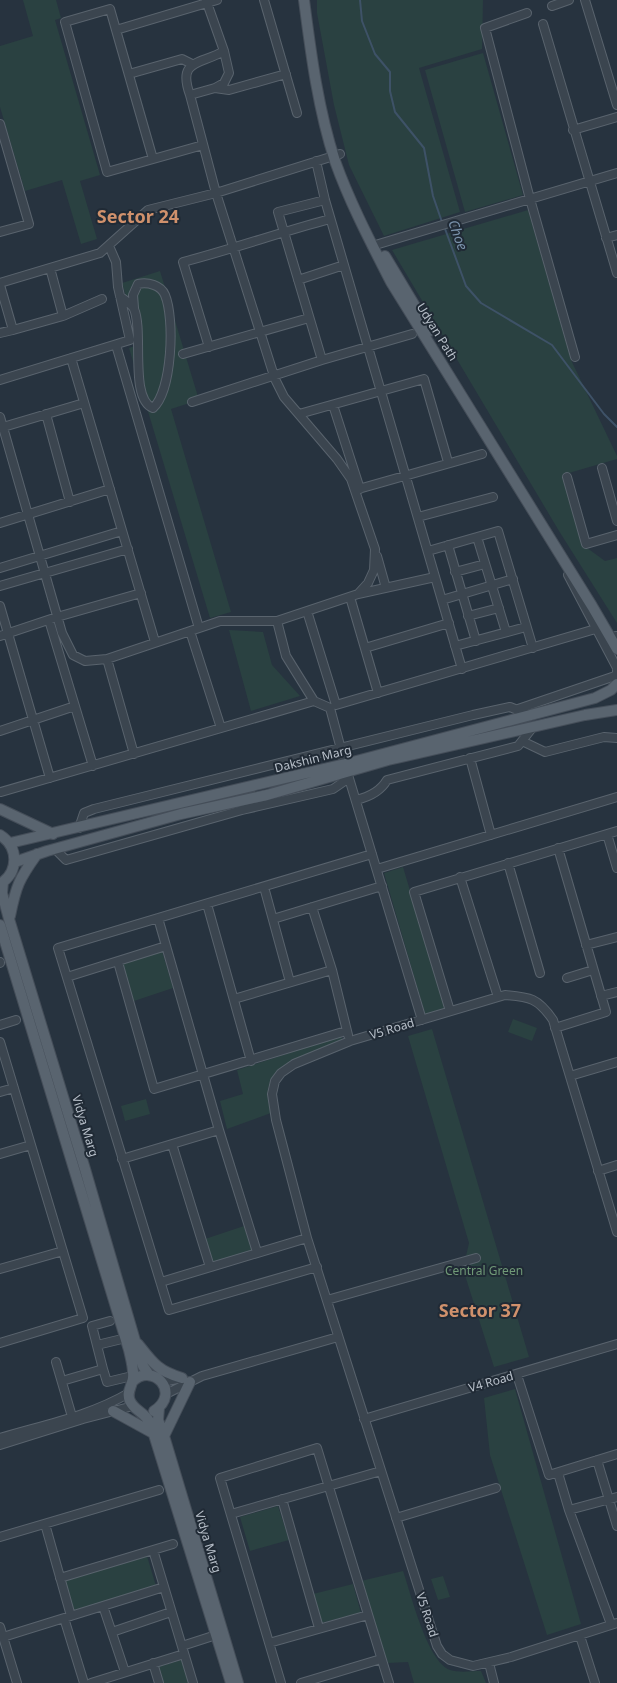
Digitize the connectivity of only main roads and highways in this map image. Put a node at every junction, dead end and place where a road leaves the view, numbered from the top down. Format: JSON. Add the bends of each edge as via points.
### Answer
{"nodes":[{"id":1,"x":304,"y":0,"type":"edge"},
{"id":2,"x":310,"y":0,"type":"edge"},
{"id":3,"x":337,"y":155,"type":"junction"},
{"id":4,"x":375,"y":246,"type":"junction"},
{"id":5,"x":617,"y":636,"type":"edge"},
{"id":6,"x":617,"y":650,"type":"edge"},
{"id":7,"x":617,"y":684,"type":"edge"},
{"id":8,"x":617,"y":710,"type":"edge"},
{"id":9,"x":347,"y":771,"type":"junction"},
{"id":10,"x":0,"y":809,"type":"edge"},
{"id":11,"x":52,"y":834,"type":"junction"},
{"id":12,"x":0,"y":835,"type":"edge"},
{"id":13,"x":10,"y":843,"type":"junction"},
{"id":14,"x":37,"y":854,"type":"junction"},
{"id":15,"x":14,"y":862,"type":"junction"},
{"id":16,"x":2,"y":883,"type":"edge"},
{"id":17,"x":4,"y":922,"type":"edge"},
{"id":18,"x":134,"y":1337,"type":"junction"},
{"id":19,"x":149,"y":1375,"type":"junction"},
{"id":20,"x":130,"y":1380,"type":"junction"},
{"id":21,"x":159,"y":1408,"type":"junction"},
{"id":22,"x":113,"y":1412,"type":"road end"},
{"id":23,"x":144,"y":1412,"type":"junction"},
{"id":24,"x":153,"y":1433,"type":"junction"},
{"id":25,"x":164,"y":1436,"type":"junction"},
{"id":26,"x":231,"y":1683,"type":"edge"},
{"id":27,"x":238,"y":1683,"type":"edge"}],
"edges":[{"from":1,"to":3,"type":"main road","name":"Udyan Path","via":[[319,99]]},
{"from":2,"to":3,"type":"main road","name":"Udyan Path"},
{"from":3,"to":4,"type":"main road","name":"Udyan Path"},
{"from":4,"to":5,"type":"main road","name":"Udyan Path"},
{"from":4,"to":6,"type":"main road","name":"Udyan Path","via":[[391,282]]},
{"from":7,"to":9,"type":"main road","name":"Dakshin Marg","via":[[595,698]]},
{"from":8,"to":9,"type":"main road","name":"Dakshin Marg"},
{"from":9,"to":11,"type":"main road","name":"Dakshin Marg"},
{"from":9,"to":14,"type":"main road","name":"Dakshin Marg"},
{"from":10,"to":11,"type":"main road"},
{"from":11,"to":13,"type":"main road","name":"Dakshin Marg"},
{"from":12,"to":13,"type":"main road"},
{"from":13,"to":15,"type":"main road"},
{"from":14,"to":15,"type":"main road","name":"Dakshin Marg"},
{"from":14,"to":17,"type":"main road","via":[[20,878]]},
{"from":15,"to":16,"type":"main road","via":[[10,876]]},
{"from":16,"to":17,"type":"main road","name":"Vidya Marg"},
{"from":17,"to":18,"type":"main road","name":"Vidya Marg","via":[[85,1169]]},
{"from":17,"to":20,"type":"main road","name":"Vidya Marg","via":[[129,1350],[133,1368]]},
{"from":18,"to":19,"type":"main road","name":"Vidya Marg"},
{"from":18,"to":25,"type":"main road","via":[[156,1367],[186,1380]]},
{"from":19,"to":20,"type":"main road"},
{"from":19,"to":21,"type":"main road","via":[[162,1382],[166,1394]]},
{"from":20,"to":23,"type":"main road","name":"Vidya Marg","via":[[130,1400],[133,1406]]},
{"from":21,"to":23,"type":"main road"},
{"from":21,"to":25,"type":"main road","name":"Vidya Marg","via":[[158,1420]]},
{"from":22,"to":24,"type":"main road"},
{"from":23,"to":24,"type":"main road","name":"Vidya Marg"},
{"from":24,"to":26,"type":"main road","name":"Vidya Marg"},
{"from":25,"to":27,"type":"main road","name":"Vidya Marg"}]}
